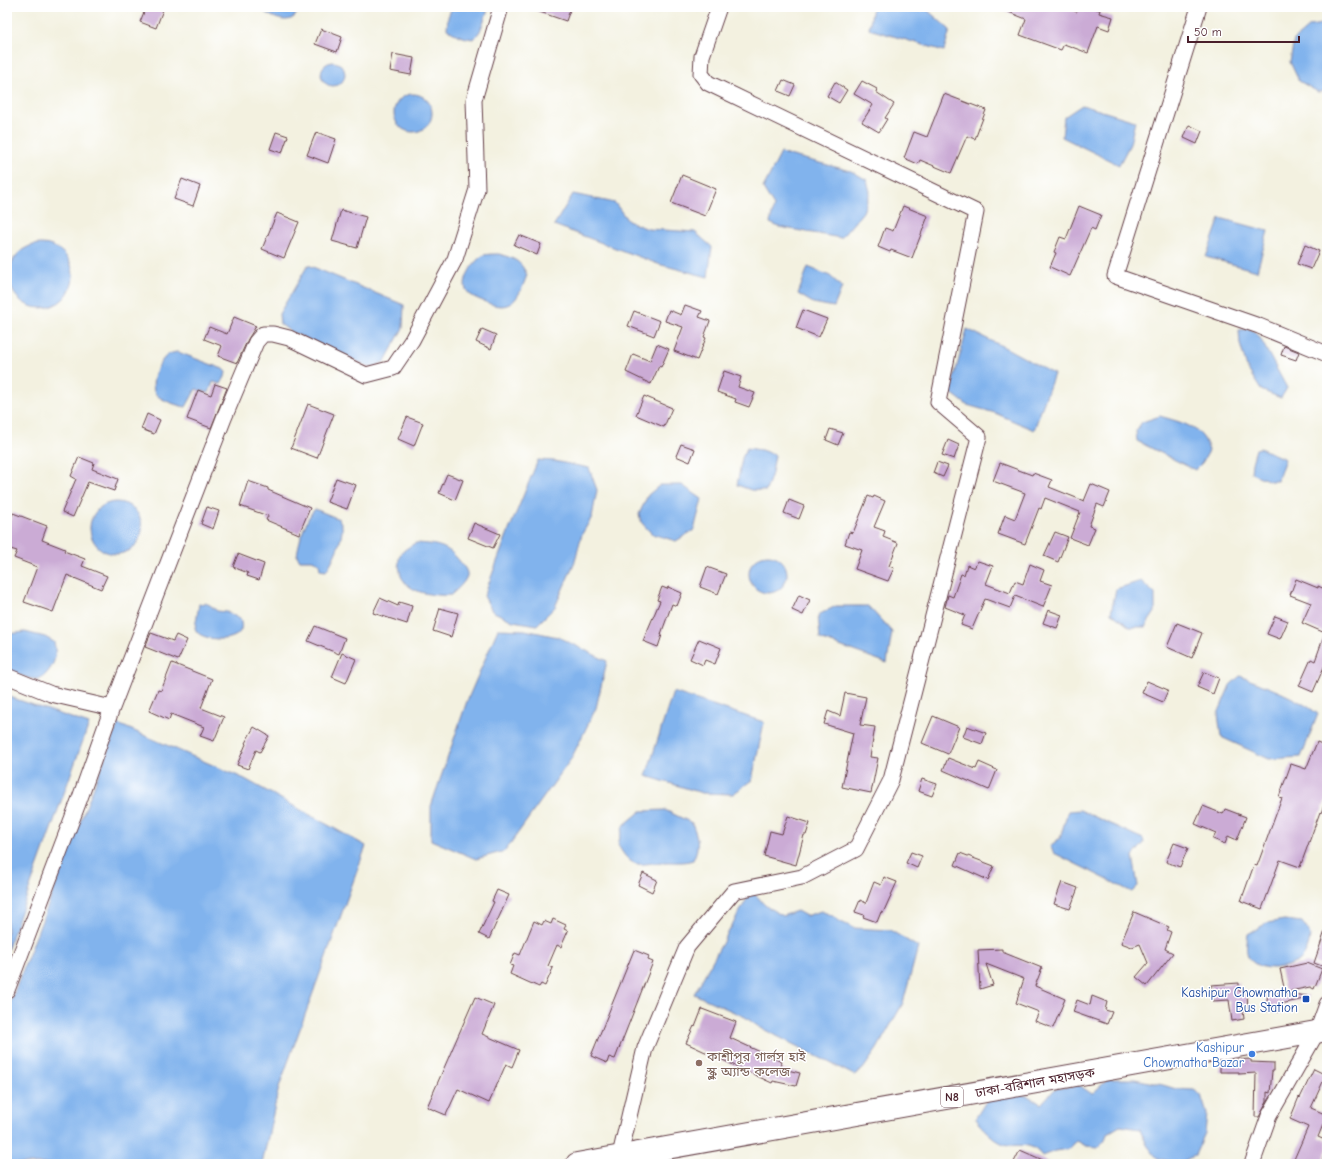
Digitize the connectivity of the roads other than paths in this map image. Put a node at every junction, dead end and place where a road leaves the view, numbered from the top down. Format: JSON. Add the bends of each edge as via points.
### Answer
{"nodes":[{"id":1,"x":501,"y":7,"type":"edge"},
{"id":2,"x":719,"y":7,"type":"edge"},
{"id":3,"x":1199,"y":7,"type":"edge"},
{"id":4,"x":1327,"y":354,"type":"edge"},
{"id":5,"x":7,"y":676,"type":"edge"},
{"id":6,"x":112,"y":708,"type":"junction"},
{"id":7,"x":7,"y":990,"type":"edge"},
{"id":8,"x":1327,"y":1004,"type":"edge"},
{"id":9,"x":1322,"y":1031,"type":"edge"},
{"id":10,"x":618,"y":1160,"type":"edge"},
{"id":11,"x":577,"y":1164,"type":"edge"},
{"id":12,"x":1252,"y":1164,"type":"edge"}],
"edges":[{"from":1,"to":6,"type":"street","via":[[474,100],[477,189],[455,259],[412,340],[393,368],[366,375],[289,338],[263,334],[256,342]]},
{"from":2,"to":10,"type":"street","via":[[702,56],[701,74],[708,83],[976,212],[938,402],[979,437],[891,780],[856,849],[802,877],[734,891],[687,947],[645,1048]]},
{"from":3,"to":4,"type":"street","via":[[1115,276],[1259,326]]},
{"from":5,"to":6,"type":"street","via":[[51,694]]},
{"from":6,"to":7,"type":"street"},
{"from":8,"to":9,"type":"street"},
{"from":9,"to":10,"type":"highway","name":"ঢাকা-বরিশাল মহাসড়ক","number":"N8"},
{"from":9,"to":12,"type":"street","via":[[1269,1116]]},
{"from":10,"to":11,"type":"highway","name":"ঢাকা-বরিশাল মহাসড়ক","number":"N8"}]}
